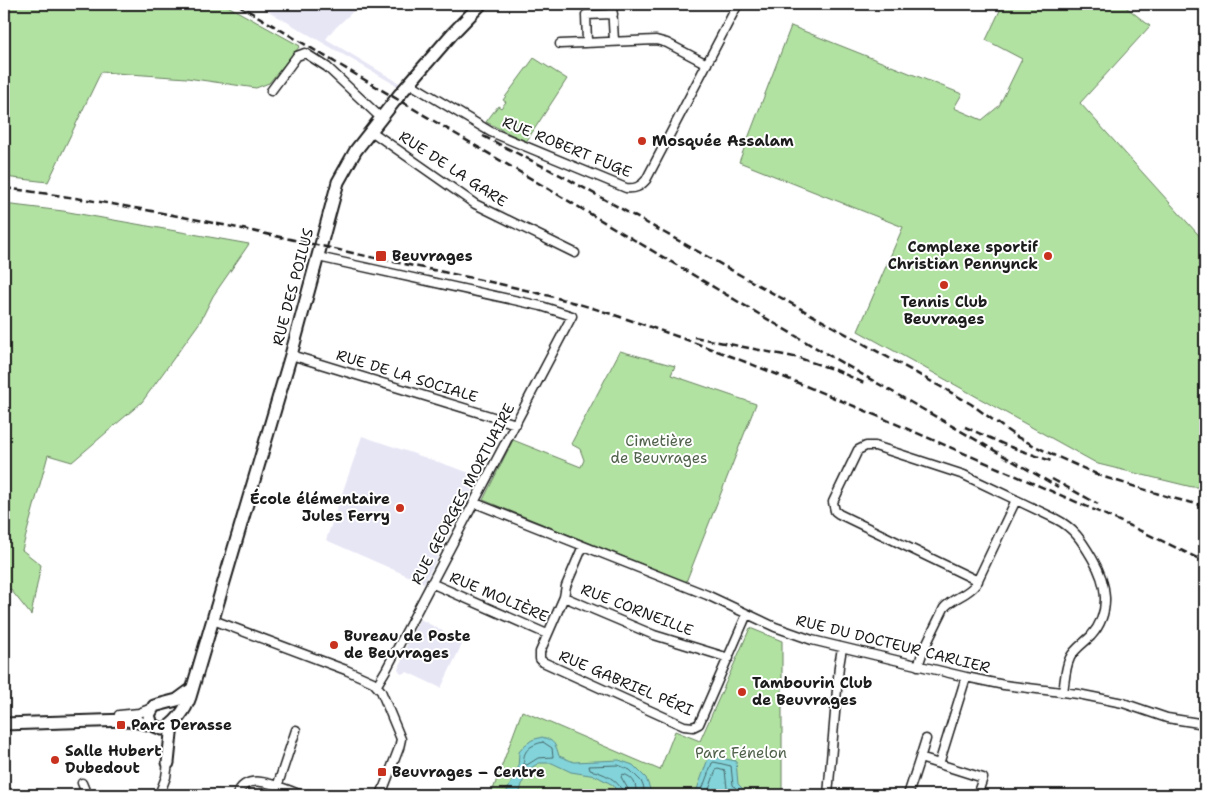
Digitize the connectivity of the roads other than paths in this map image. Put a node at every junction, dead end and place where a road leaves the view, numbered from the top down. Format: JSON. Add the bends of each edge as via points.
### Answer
{"nodes":[{"id":1,"x":481,"y":4,"type":"edge"},
{"id":2,"x":612,"y":4,"type":"edge"},
{"id":3,"x":738,"y":4,"type":"edge"},
{"id":4,"x":613,"y":14,"type":"junction"},
{"id":5,"x":614,"y":41,"type":"junction"},
{"id":6,"x":587,"y":42,"type":"junction"},
{"id":7,"x":560,"y":44,"type":"dead end"},
{"id":8,"x":707,"y":64,"type":"junction"},
{"id":9,"x":409,"y":83,"type":"junction"},
{"id":10,"x":270,"y":91,"type":"dead end"},
{"id":11,"x":381,"y":118,"type":"junction"},
{"id":12,"x":371,"y":131,"type":"junction"},
{"id":13,"x":574,"y":253,"type":"dead end"},
{"id":14,"x":318,"y":257,"type":"junction"},
{"id":15,"x":291,"y":355,"type":"junction"},
{"id":16,"x":516,"y":424,"type":"junction"},
{"id":17,"x":1016,"y":500,"type":"junction"},
{"id":18,"x":475,"y":503,"type":"junction"},
{"id":19,"x":583,"y":546,"type":"junction"},
{"id":20,"x":978,"y":580,"type":"junction"},
{"id":21,"x":432,"y":583,"type":"junction"},
{"id":22,"x":564,"y":597,"type":"junction"},
{"id":23,"x":747,"y":614,"type":"junction"},
{"id":24,"x":213,"y":620,"type":"junction"},
{"id":25,"x":547,"y":634,"type":"junction"},
{"id":26,"x":842,"y":648,"type":"junction"},
{"id":27,"x":729,"y":658,"type":"junction"},
{"id":28,"x":918,"y":666,"type":"junction"},
{"id":29,"x":966,"y":677,"type":"junction"},
{"id":30,"x":377,"y":685,"type":"junction"},
{"id":31,"x":192,"y":689,"type":"junction"},
{"id":32,"x":1063,"y":692,"type":"junction"},
{"id":33,"x":165,"y":704,"type":"junction"},
{"id":34,"x":152,"y":708,"type":"junction"},
{"id":35,"x":4,"y":720,"type":"edge"},
{"id":36,"x":50,"y":720,"type":"junction"},
{"id":37,"x":173,"y":723,"type":"junction"},
{"id":38,"x":4,"y":724,"type":"edge"},
{"id":39,"x":1205,"y":724,"type":"edge"},
{"id":40,"x":154,"y":726,"type":"junction"},
{"id":41,"x":296,"y":730,"type":"dead end"},
{"id":42,"x":926,"y":739,"type":"dead end"},
{"id":43,"x":920,"y":758,"type":"junction"},
{"id":44,"x":168,"y":763,"type":"junction"},
{"id":45,"x":939,"y":764,"type":"junction"},
{"id":46,"x":82,"y":782,"type":"dead end"},
{"id":47,"x":277,"y":787,"type":"junction"},
{"id":48,"x":87,"y":795,"type":"edge"},
{"id":49,"x":159,"y":795,"type":"edge"},
{"id":50,"x":237,"y":795,"type":"edge"},
{"id":51,"x":302,"y":795,"type":"edge"},
{"id":52,"x":381,"y":795,"type":"edge"},
{"id":53,"x":828,"y":795,"type":"edge"},
{"id":54,"x":908,"y":795,"type":"edge"},
{"id":55,"x":978,"y":795,"type":"edge"}],
"edges":[{"from":1,"to":9,"type":"street","name":"RUE DES POILUS"},
{"from":2,"to":4,"type":"street"},
{"from":3,"to":8,"type":"street","name":"RUE ROBERT FUGE"},
{"from":4,"to":5,"type":"street"},
{"from":4,"to":6,"type":"street","via":[[586,15]]},
{"from":5,"to":6,"type":"street"},
{"from":5,"to":8,"type":"street","via":[[656,40]]},
{"from":6,"to":7,"type":"street"},
{"from":8,"to":9,"type":"street","name":"RUE ROBERT FUGE","via":[[646,180],[632,189],[492,132]]},
{"from":9,"to":11,"type":"street","name":"RUE DES POILUS"},
{"from":10,"to":11,"type":"street","via":[[297,56],[305,53],[327,67]]},
{"from":11,"to":12,"type":"street","name":"RUE DES POILUS"},
{"from":12,"to":13,"type":"street","name":"RUE DE LA GARE","via":[[476,204]]},
{"from":12,"to":14,"type":"street","name":"RUE DES POILUS","via":[[338,182]]},
{"from":14,"to":15,"type":"street","name":"RUE DES POILUS"},
{"from":14,"to":16,"type":"street","name":"RUE GEORGES MORTUAIRE","via":[[540,306],[572,316]]},
{"from":15,"to":16,"type":"street","name":"RUE DE LA SOCIALE"},
{"from":15,"to":24,"type":"street","name":"RUE DES POILUS"},
{"from":16,"to":18,"type":"street","name":"RUE GEORGES MORTUAIRE"},
{"from":17,"to":20,"type":"street"},
{"from":17,"to":20,"type":"street","via":[[964,475],[875,446],[863,447],[855,454],[833,502],[835,511]]},
{"from":17,"to":32,"type":"street","via":[[1071,528],[1097,565],[1103,580],[1106,596],[1103,617],[1069,659]]},
{"from":18,"to":19,"type":"street","name":"RUE DU DOCTEUR CARLIER"},
{"from":18,"to":21,"type":"street","name":"RUE GEORGES MORTUAIRE"},
{"from":19,"to":22,"type":"street","name":"RUE MOLIÈRE"},
{"from":19,"to":23,"type":"street","name":"RUE DU DOCTEUR CARLIER"},
{"from":20,"to":28,"type":"street","via":[[969,592],[944,608]]},
{"from":21,"to":25,"type":"street","name":"RUE MOLIÈRE"},
{"from":21,"to":30,"type":"street","name":"RUE GEORGES MORTUAIRE"},
{"from":22,"to":25,"type":"street","name":"RUE MOLIÈRE"},
{"from":22,"to":27,"type":"street","name":"RUE CORNEILLE","via":[[654,635]]},
{"from":23,"to":26,"type":"street","name":"RUE DU DOCTEUR CARLIER","via":[[793,634]]},
{"from":23,"to":27,"type":"street","name":"RUE GABRIEL PÉRI"},
{"from":24,"to":30,"type":"street","via":[[346,670]]},
{"from":24,"to":31,"type":"street","name":"RUE DES POILUS"},
{"from":25,"to":27,"type":"street","name":"RUE GABRIEL PÉRI","via":[[539,654],[543,662],[687,727],[699,724]]},
{"from":26,"to":28,"type":"street","name":"RUE DU DOCTEUR CARLIER"},
{"from":26,"to":53,"type":"street"},
{"from":28,"to":29,"type":"street","name":"RUE DU DOCTEUR CARLIER"},
{"from":29,"to":32,"type":"street","name":"RUE DU DOCTEUR CARLIER"},
{"from":29,"to":45,"type":"street"},
{"from":30,"to":52,"type":"street","via":[[401,739]]},
{"from":31,"to":33,"type":"street","via":[[180,699]]},
{"from":31,"to":37,"type":"street","name":"RUE DES POILUS","via":[[187,705]]},
{"from":32,"to":39,"type":"street","name":"RUE DU DOCTEUR CARLIER","via":[[1123,703],[1167,718]]},
{"from":33,"to":34,"type":"street"},
{"from":33,"to":37,"type":"street","via":[[173,710]]},
{"from":34,"to":36,"type":"street","via":[[127,715]]},
{"from":34,"to":40,"type":"street","via":[[149,717]]},
{"from":35,"to":36,"type":"street"},
{"from":36,"to":38,"type":"street"},
{"from":36,"to":40,"type":"street","via":[[127,720]]},
{"from":37,"to":40,"type":"street","via":[[163,729]]},
{"from":37,"to":44,"type":"street"},
{"from":40,"to":44,"type":"street"},
{"from":41,"to":47,"type":"street"},
{"from":42,"to":43,"type":"street"},
{"from":43,"to":45,"type":"street"},
{"from":43,"to":54,"type":"street"},
{"from":44,"to":49,"type":"street"},
{"from":45,"to":55,"type":"street","via":[[983,778]]},
{"from":46,"to":48,"type":"street"},
{"from":47,"to":50,"type":"street","via":[[252,781],[242,786]]},
{"from":47,"to":51,"type":"street"}]}
